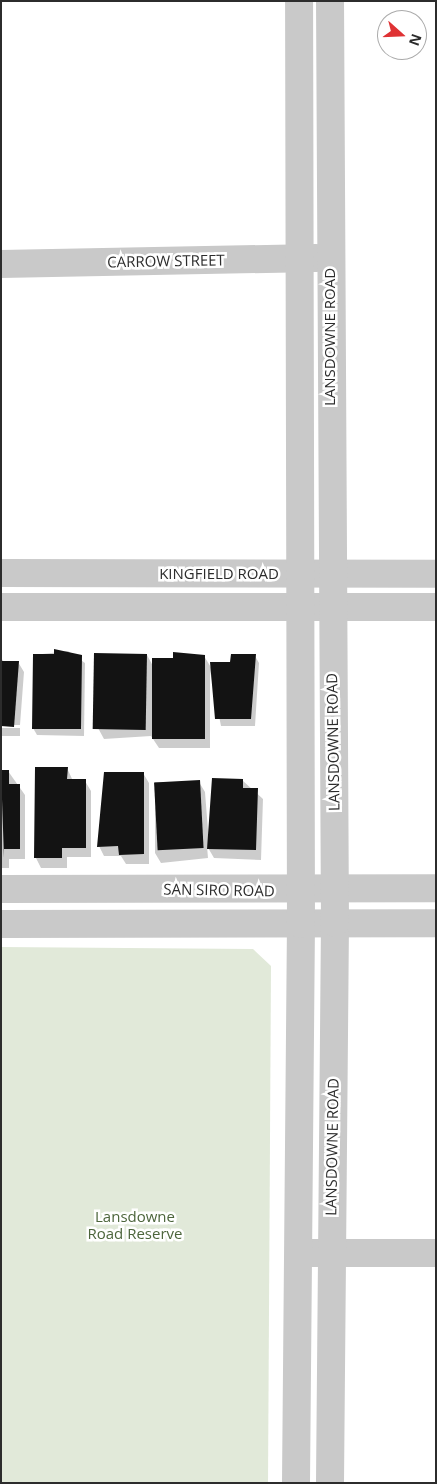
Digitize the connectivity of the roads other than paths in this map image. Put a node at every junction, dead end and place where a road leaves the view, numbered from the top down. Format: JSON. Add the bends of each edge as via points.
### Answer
{"nodes":[{"id":1,"x":299,"y":1,"type":"edge"},
{"id":2,"x":330,"y":1,"type":"edge"},
{"id":3,"x":298,"y":258,"type":"junction"},
{"id":4,"x":330,"y":258,"type":"junction"},
{"id":5,"x":1,"y":264,"type":"edge"},
{"id":6,"x":1,"y":573,"type":"edge"},
{"id":7,"x":332,"y":574,"type":"junction"},
{"id":8,"x":436,"y":574,"type":"edge"},
{"id":9,"x":298,"y":575,"type":"junction"},
{"id":10,"x":298,"y":606,"type":"junction"},
{"id":11,"x":1,"y":607,"type":"edge"},
{"id":12,"x":332,"y":607,"type":"junction"},
{"id":13,"x":436,"y":607,"type":"edge"},
{"id":14,"x":436,"y":888,"type":"edge"},
{"id":15,"x":1,"y":889,"type":"edge"},
{"id":16,"x":335,"y":890,"type":"junction"},
{"id":17,"x":301,"y":891,"type":"junction"},
{"id":18,"x":335,"y":923,"type":"junction"},
{"id":19,"x":436,"y":923,"type":"edge"},
{"id":20,"x":1,"y":924,"type":"edge"},
{"id":21,"x":301,"y":924,"type":"junction"},
{"id":22,"x":330,"y":1252,"type":"junction"},
{"id":23,"x":436,"y":1253,"type":"edge"},
{"id":24,"x":296,"y":1254,"type":"junction"},
{"id":25,"x":296,"y":1483,"type":"edge"},
{"id":26,"x":330,"y":1483,"type":"edge"}],
"edges":[{"from":1,"to":3,"type":"street"},
{"from":2,"to":4,"type":"street","name":"LANSDOWNE ROAD"},
{"from":3,"to":4,"type":"street","name":"CARROW STREET"},
{"from":3,"to":5,"type":"street","name":"CARROW STREET"},
{"from":3,"to":9,"type":"street"},
{"from":4,"to":7,"type":"street","name":"LANSDOWNE ROAD"},
{"from":6,"to":9,"type":"street","name":"KINGFIELD ROAD"},
{"from":7,"to":8,"type":"street","name":"KINGFIELD ROAD"},
{"from":7,"to":9,"type":"street","name":"KINGFIELD ROAD"},
{"from":7,"to":12,"type":"street","name":"LANSDOWNE ROAD"},
{"from":9,"to":10,"type":"street"},
{"from":10,"to":11,"type":"street"},
{"from":10,"to":12,"type":"street"},
{"from":10,"to":17,"type":"street"},
{"from":12,"to":13,"type":"street"},
{"from":12,"to":16,"type":"street","name":"LANSDOWNE ROAD"},
{"from":14,"to":16,"type":"street","name":"SAN SIRO ROAD"},
{"from":15,"to":17,"type":"street","name":"SAN SIRO ROAD"},
{"from":16,"to":17,"type":"street","name":"SAN SIRO ROAD"},
{"from":16,"to":18,"type":"street","name":"LANSDOWNE ROAD"},
{"from":17,"to":21,"type":"street"},
{"from":18,"to":19,"type":"street"},
{"from":18,"to":21,"type":"street"},
{"from":18,"to":22,"type":"street","name":"LANSDOWNE ROAD"},
{"from":20,"to":21,"type":"street"},
{"from":21,"to":24,"type":"street"},
{"from":22,"to":23,"type":"street"},
{"from":22,"to":24,"type":"street"},
{"from":22,"to":26,"type":"street","name":"LANSDOWNE ROAD"},
{"from":24,"to":25,"type":"street"}]}
